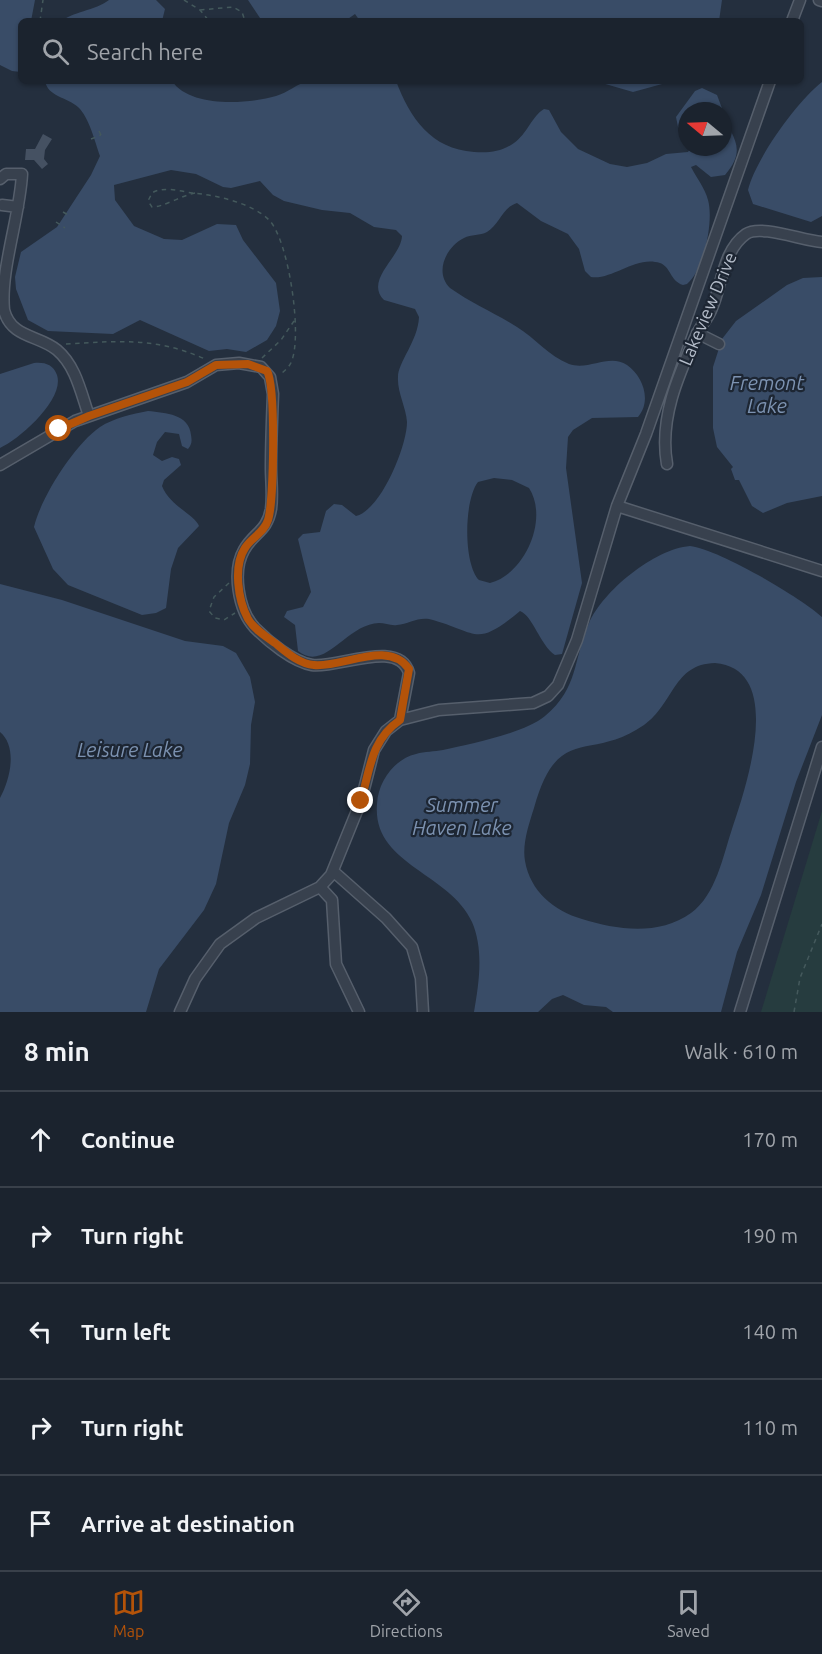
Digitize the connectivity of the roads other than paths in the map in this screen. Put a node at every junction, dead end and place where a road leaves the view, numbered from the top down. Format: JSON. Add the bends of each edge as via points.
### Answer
{"nodes":[{"id":1,"x":800,"y":0,"type":"edge"},
{"id":2,"x":793,"y":18,"type":"edge"},
{"id":3,"x":769,"y":84,"type":"edge"},
{"id":4,"x":0,"y":179,"type":"edge"},
{"id":5,"x":2,"y":205,"type":"dead end"},
{"id":6,"x":18,"y":207,"type":"junction"},
{"id":7,"x":822,"y":242,"type":"edge"},
{"id":8,"x":697,"y":333,"type":"junction"},
{"id":9,"x":719,"y":344,"type":"dead end"},
{"id":10,"x":89,"y":416,"type":"junction"},
{"id":11,"x":667,"y":464,"type":"dead end"},
{"id":12,"x":0,"y":465,"type":"edge"},
{"id":13,"x":617,"y":506,"type":"junction"},
{"id":14,"x":822,"y":572,"type":"edge"},
{"id":15,"x":400,"y":720,"type":"junction"},
{"id":16,"x":822,"y":747,"type":"edge"},
{"id":17,"x":333,"y":871,"type":"junction"},
{"id":18,"x":320,"y":887,"type":"junction"},
{"id":19,"x":180,"y":1012,"type":"edge"},
{"id":20,"x":359,"y":1012,"type":"edge"},
{"id":21,"x":423,"y":1012,"type":"edge"},
{"id":22,"x":740,"y":1012,"type":"edge"}],
"edges":[{"from":1,"to":2,"type":"street"},
{"from":3,"to":13,"type":"street"},
{"from":4,"to":6,"type":"street","via":[[6,174],[22,174]]},
{"from":5,"to":6,"type":"street"},
{"from":6,"to":10,"type":"street","via":[[5,269],[4,309],[17,330],[48,345],[69,364]]},
{"from":7,"to":8,"type":"street","name":"Lakeview Drive","via":[[760,231],[746,235],[727,259],[713,306]]},
{"from":8,"to":9,"type":"street"},
{"from":8,"to":11,"type":"street","name":"Lakeview Drive","via":[[668,412],[664,441]]},
{"from":10,"to":12,"type":"street","via":[[46,436]]},
{"from":10,"to":15,"type":"street","via":[[187,382],[216,365],[255,365],[267,371],[272,387],[272,506],[264,530],[244,549],[239,571],[247,617],[255,627],[307,663],[328,664],[377,655],[403,663],[410,673]]},
{"from":13,"to":14,"type":"street"},
{"from":13,"to":15,"type":"street","via":[[577,640],[554,691],[533,703],[447,708]]},
{"from":15,"to":17,"type":"street","via":[[386,731],[374,750],[361,801]]},
{"from":16,"to":22,"type":"street"},
{"from":17,"to":18,"type":"street"},
{"from":17,"to":21,"type":"street","via":[[412,947],[421,978]]},
{"from":18,"to":19,"type":"street","via":[[256,918],[220,944],[195,979]]},
{"from":18,"to":20,"type":"street","via":[[332,900],[336,964]]}]}
